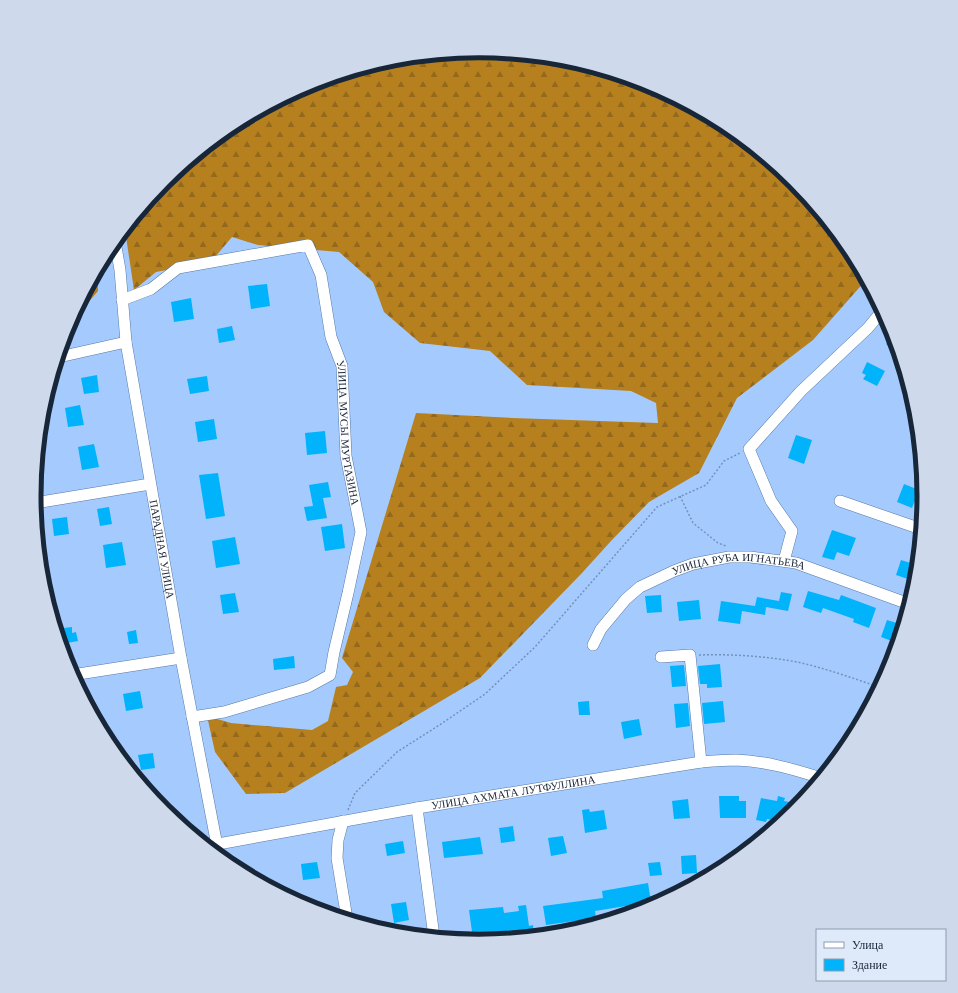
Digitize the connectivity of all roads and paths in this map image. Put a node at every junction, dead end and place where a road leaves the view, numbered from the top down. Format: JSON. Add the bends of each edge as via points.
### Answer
{"nodes":[{"id":1,"x":117,"y":251,"type":"edge"},
{"id":2,"x":122,"y":300,"type":"junction"},
{"id":3,"x":878,"y":316,"type":"edge"},
{"id":4,"x":126,"y":342,"type":"junction"},
{"id":5,"x":64,"y":356,"type":"edge"},
{"id":6,"x":749,"y":449,"type":"junction"},
{"id":7,"x":150,"y":484,"type":"junction"},
{"id":8,"x":680,"y":496,"type":"junction"},
{"id":9,"x":840,"y":501,"type":"dead end"},
{"id":10,"x":41,"y":502,"type":"edge"},
{"id":11,"x":916,"y":527,"type":"edge"},
{"id":12,"x":730,"y":548,"type":"dead end"},
{"id":13,"x":784,"y":561,"type":"junction"},
{"id":14,"x":904,"y":602,"type":"edge"},
{"id":15,"x":593,"y":645,"type":"dead end"},
{"id":16,"x":690,"y":655,"type":"junction"},
{"id":17,"x":181,"y":658,"type":"junction"},
{"id":18,"x":661,"y":658,"type":"dead end"},
{"id":19,"x":79,"y":674,"type":"edge"},
{"id":20,"x":874,"y":685,"type":"edge"},
{"id":21,"x":192,"y":717,"type":"junction"},
{"id":22,"x":701,"y":762,"type":"junction"},
{"id":23,"x":815,"y":776,"type":"edge"},
{"id":24,"x":417,"y":808,"type":"junction"},
{"id":25,"x":343,"y":821,"type":"junction"},
{"id":26,"x":212,"y":844,"type":"edge"},
{"id":27,"x":213,"y":845,"type":"edge"},
{"id":28,"x":346,"y":914,"type":"edge"},
{"id":29,"x":433,"y":932,"type":"edge"}],
"edges":[{"from":1,"to":2,"type":"street","name":"ПАРАДНАЯ УЛИЦА"},
{"from":2,"to":4,"type":"street","name":"ПАРАДНАЯ УЛИЦА"},
{"from":2,"to":21,"type":"street","name":"УЛИЦА МУСЫ МУРТАЗИНА","via":[[151,288],[178,268],[308,245],[321,275],[331,337],[342,366],[346,456],[361,532],[330,676],[308,687],[224,712]]},
{"from":3,"to":6,"type":"street","via":[[801,391]]},
{"from":4,"to":5,"type":"street"},
{"from":4,"to":7,"type":"street","name":"ПАРАДНАЯ УЛИЦА"},
{"from":6,"to":8,"type":"path","via":[[724,461],[706,485]]},
{"from":6,"to":13,"type":"street","via":[[771,501],[792,530]]},
{"from":7,"to":10,"type":"street"},
{"from":7,"to":17,"type":"street","name":"ПАРАДНАЯ УЛИЦА"},
{"from":8,"to":12,"type":"path","via":[[693,523],[718,543]]},
{"from":8,"to":25,"type":"path","via":[[656,507],[535,647],[485,694],[397,752],[355,793]]},
{"from":9,"to":11,"type":"street"},
{"from":13,"to":14,"type":"street","name":"УЛИЦА РУБА ИГНАТЬЕВА","via":[[796,563]]},
{"from":13,"to":15,"type":"street","name":"УЛИЦА РУБА ИГНАТЬЕВА","via":[[750,556],[729,557],[693,564],[674,571],[640,587],[626,598],[601,629]]},
{"from":16,"to":18,"type":"street"},
{"from":16,"to":20,"type":"path","via":[[720,654],[796,662]]},
{"from":16,"to":22,"type":"street"},
{"from":17,"to":19,"type":"street"},
{"from":17,"to":21,"type":"street","name":"ПАРАДНАЯ УЛИЦА"},
{"from":21,"to":26,"type":"street","name":"ПАРАДНАЯ УЛИЦА"},
{"from":22,"to":23,"type":"street","name":"УЛИЦА АХМАТА ЛУТФУЛЛИНА","via":[[735,760],[765,763]]},
{"from":22,"to":24,"type":"street","name":"УЛИЦА АХМАТА ЛУТФУЛЛИНА"},
{"from":24,"to":25,"type":"street","name":"УЛИЦА АХМАТА ЛУТФУЛЛИНА"},
{"from":24,"to":29,"type":"street"},
{"from":25,"to":27,"type":"street","name":"УЛИЦА АХМАТА ЛУТФУЛЛИНА"},
{"from":25,"to":28,"type":"street","via":[[337,858]]}]}
